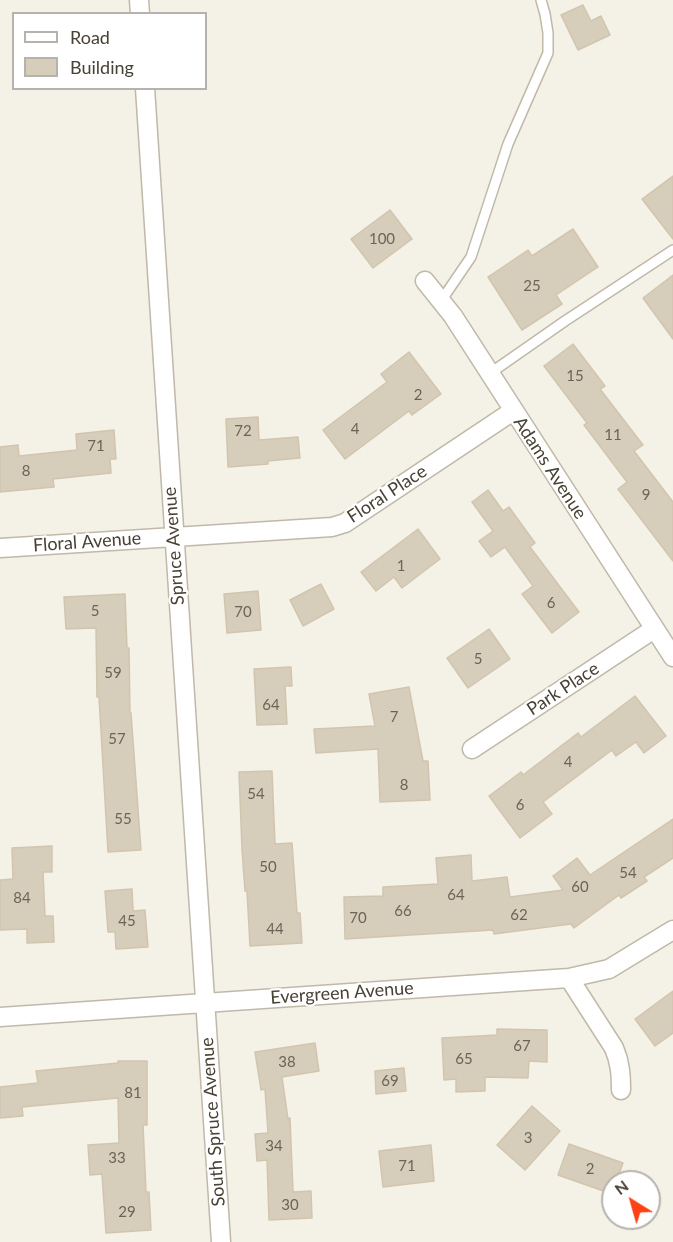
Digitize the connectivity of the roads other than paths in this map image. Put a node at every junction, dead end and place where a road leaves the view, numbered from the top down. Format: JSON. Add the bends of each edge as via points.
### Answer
{"nodes":[{"id":1,"x":542,"y":0,"type":"edge"},
{"id":2,"x":145,"y":90,"type":"edge"},
{"id":3,"x":673,"y":250,"type":"edge"},
{"id":4,"x":425,"y":281,"type":"dead end"},
{"id":5,"x":441,"y":301,"type":"junction"},
{"id":6,"x":489,"y":374,"type":"junction"},
{"id":7,"x":513,"y":411,"type":"junction"},
{"id":8,"x":173,"y":537,"type":"junction"},
{"id":9,"x":0,"y":548,"type":"edge"},
{"id":10,"x":654,"y":629,"type":"junction"},
{"id":11,"x":673,"y":657,"type":"edge"},
{"id":12,"x":472,"y":749,"type":"dead end"},
{"id":13,"x":673,"y":930,"type":"edge"},
{"id":14,"x":569,"y":978,"type":"junction"},
{"id":15,"x":205,"y":1003,"type":"junction"},
{"id":16,"x":0,"y":1017,"type":"edge"},
{"id":17,"x":621,"y":1090,"type":"dead end"},
{"id":18,"x":220,"y":1242,"type":"edge"}],
"edges":[{"from":1,"to":5,"type":"lane","via":[[548,52],[508,144],[471,256]]},
{"from":2,"to":8,"type":"street","name":"Spruce Avenue"},
{"from":3,"to":6,"type":"lane"},
{"from":4,"to":5,"type":"street","name":"Adams Avenue"},
{"from":5,"to":6,"type":"street","name":"Adams Avenue"},
{"from":6,"to":7,"type":"street","name":"Adams Avenue"},
{"from":7,"to":8,"type":"street","name":"Floral Place","via":[[345,523]]},
{"from":7,"to":10,"type":"street","name":"Adams Avenue"},
{"from":8,"to":9,"type":"street","name":"Floral Avenue"},
{"from":8,"to":15,"type":"street","name":"Spruce Avenue"},
{"from":10,"to":11,"type":"street","name":"Adams Avenue"},
{"from":10,"to":12,"type":"street","name":"Park Place"},
{"from":13,"to":14,"type":"street","name":"Evergreen Avenue","via":[[609,969]]},
{"from":14,"to":15,"type":"street","name":"Evergreen Avenue"},
{"from":14,"to":17,"type":"street","via":[[614,1047],[621,1071]]},
{"from":15,"to":16,"type":"street","name":"Evergreen Avenue"},
{"from":15,"to":18,"type":"street","name":"South Spruce Avenue"}]}
